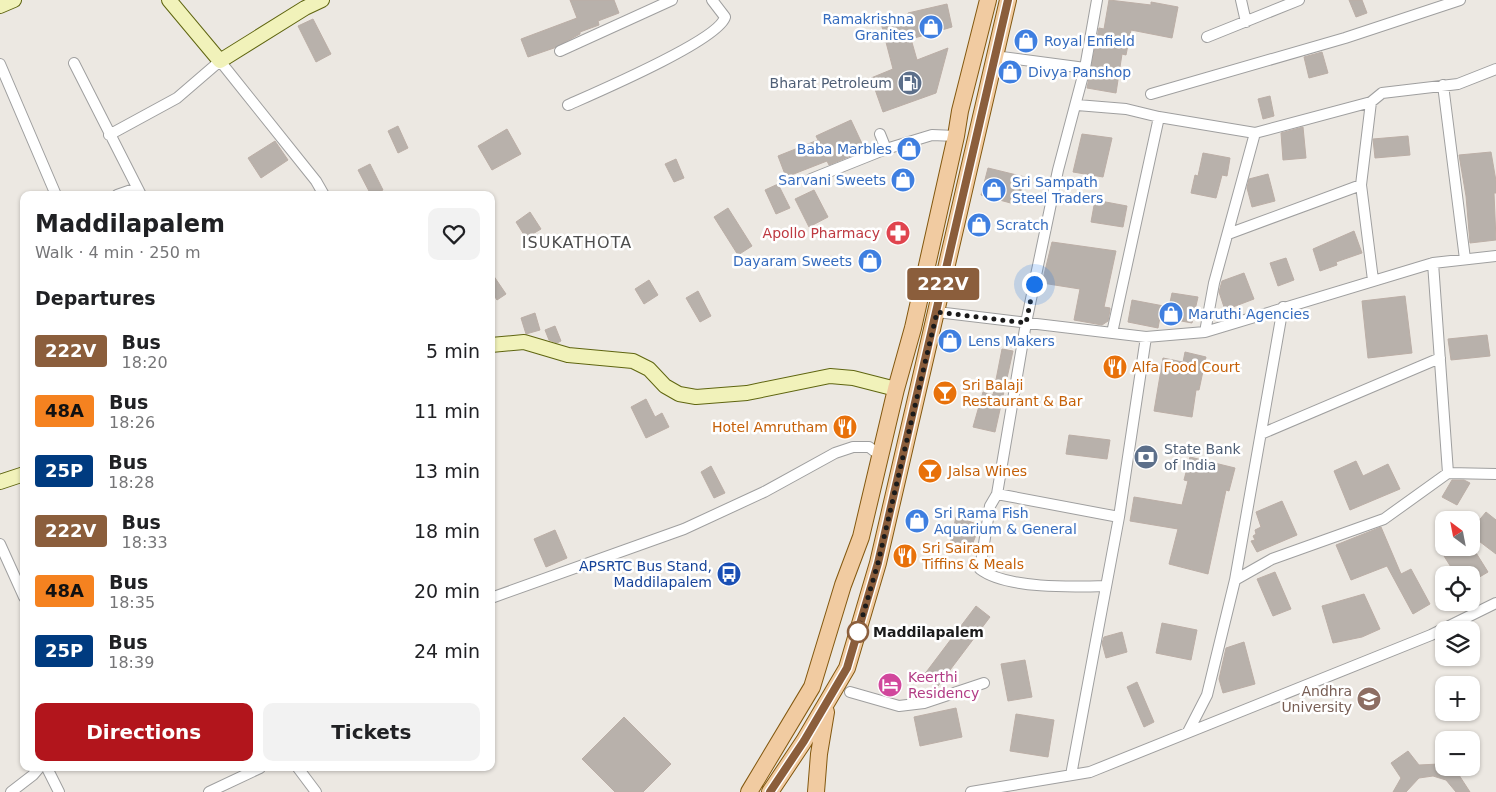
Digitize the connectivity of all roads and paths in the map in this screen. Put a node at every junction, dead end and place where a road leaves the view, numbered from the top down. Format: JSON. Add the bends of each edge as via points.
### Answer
{"nodes":[{"id":1,"x":14,"y":0,"type":"edge"},
{"id":2,"x":322,"y":0,"type":"edge"},
{"id":3,"x":672,"y":0,"type":"edge"},
{"id":4,"x":712,"y":0,"type":"edge"},
{"id":5,"x":988,"y":0,"type":"edge"},
{"id":6,"x":1008,"y":0,"type":"edge"},
{"id":7,"x":1097,"y":0,"type":"edge"},
{"id":8,"x":1241,"y":0,"type":"edge"},
{"id":9,"x":1299,"y":0,"type":"edge"},
{"id":10,"x":1460,"y":0,"type":"edge"},
{"id":11,"x":173,"y":1,"type":"edge"},
{"id":12,"x":0,"y":6,"type":"edge"},
{"id":13,"x":1246,"y":22,"type":"junction"},
{"id":14,"x":1207,"y":37,"type":"dead end"},
{"id":15,"x":560,"y":51,"type":"dead end"},
{"id":16,"x":994,"y":56,"type":"junction"},
{"id":17,"x":220,"y":61,"type":"junction"},
{"id":18,"x":74,"y":63,"type":"dead end"},
{"id":19,"x":0,"y":64,"type":"edge"},
{"id":20,"x":1085,"y":68,"type":"junction"},
{"id":21,"x":1496,"y":69,"type":"edge"},
{"id":22,"x":1443,"y":86,"type":"junction"},
{"id":23,"x":1151,"y":94,"type":"dead end"},
{"id":24,"x":1371,"y":102,"type":"junction"},
{"id":25,"x":568,"y":105,"type":"dead end"},
{"id":26,"x":1077,"y":105,"type":"junction"},
{"id":27,"x":1159,"y":117,"type":"junction"},
{"id":28,"x":1255,"y":133,"type":"junction"},
{"id":29,"x":880,"y":134,"type":"dead end"},
{"id":30,"x":109,"y":135,"type":"junction"},
{"id":31,"x":956,"y":136,"type":"junction"},
{"id":32,"x":886,"y":149,"type":"junction"},
{"id":33,"x":811,"y":179,"type":"dead end"},
{"id":34,"x":1361,"y":185,"type":"junction"},
{"id":35,"x":54,"y":191,"type":"edge"},
{"id":36,"x":139,"y":191,"type":"edge"},
{"id":37,"x":322,"y":191,"type":"edge"},
{"id":38,"x":1228,"y":234,"type":"junction"},
{"id":39,"x":1496,"y":256,"type":"edge"},
{"id":40,"x":1464,"y":259,"type":"junction"},
{"id":41,"x":1433,"y":263,"type":"junction"},
{"id":42,"x":1374,"y":280,"type":"junction"},
{"id":43,"x":1283,"y":307,"type":"junction"},
{"id":44,"x":937,"y":312,"type":"junction"},
{"id":45,"x":1026,"y":323,"type":"junction"},
{"id":46,"x":1205,"y":332,"type":"junction"},
{"id":47,"x":1112,"y":333,"type":"junction"},
{"id":48,"x":1146,"y":337,"type":"junction"},
{"id":49,"x":495,"y":345,"type":"edge"},
{"id":50,"x":1440,"y":358,"type":"junction"},
{"id":51,"x":896,"y":388,"type":"junction"},
{"id":52,"x":1261,"y":434,"type":"junction"},
{"id":53,"x":882,"y":457,"type":"junction"},
{"id":54,"x":1448,"y":473,"type":"junction"},
{"id":55,"x":1496,"y":474,"type":"edge"},
{"id":56,"x":20,"y":475,"type":"edge"},
{"id":57,"x":1,"y":479,"type":"edge"},
{"id":58,"x":997,"y":494,"type":"junction"},
{"id":59,"x":1119,"y":517,"type":"junction"},
{"id":60,"x":0,"y":544,"type":"edge"},
{"id":61,"x":1235,"y":580,"type":"junction"},
{"id":62,"x":1106,"y":586,"type":"junction"},
{"id":63,"x":20,"y":588,"type":"edge"},
{"id":64,"x":495,"y":597,"type":"edge"},
{"id":65,"x":1496,"y":603,"type":"edge"},
{"id":66,"x":984,"y":683,"type":"dead end"},
{"id":67,"x":850,"y":692,"type":"dead end"},
{"id":68,"x":828,"y":702,"type":"junction"},
{"id":69,"x":1188,"y":732,"type":"junction"},
{"id":70,"x":36,"y":771,"type":"edge"},
{"id":71,"x":48,"y":771,"type":"edge"},
{"id":72,"x":254,"y":771,"type":"edge"},
{"id":73,"x":300,"y":771,"type":"edge"},
{"id":74,"x":1071,"y":775,"type":"junction"},
{"id":75,"x":11,"y":792,"type":"edge"},
{"id":76,"x":59,"y":792,"type":"edge"},
{"id":77,"x":209,"y":792,"type":"edge"},
{"id":78,"x":316,"y":792,"type":"edge"},
{"id":79,"x":749,"y":792,"type":"edge"},
{"id":80,"x":770,"y":792,"type":"edge"},
{"id":81,"x":816,"y":792,"type":"edge"},
{"id":82,"x":971,"y":792,"type":"edge"}],
"edges":[{"from":1,"to":12,"type":"street"},
{"from":2,"to":17,"type":"street"},
{"from":3,"to":15,"type":"street"},
{"from":4,"to":25,"type":"street","via":[[725,17],[710,34],[646,69]]},
{"from":5,"to":31,"type":"main road"},
{"from":6,"to":16,"type":"main road"},
{"from":7,"to":20,"type":"street"},
{"from":8,"to":13,"type":"street"},
{"from":9,"to":13,"type":"street"},
{"from":10,"to":23,"type":"street","via":[[1346,38]]},
{"from":11,"to":17,"type":"street"},
{"from":13,"to":14,"type":"street"},
{"from":16,"to":20,"type":"street"},
{"from":16,"to":44,"type":"main road"},
{"from":17,"to":30,"type":"street","via":[[177,98]]},
{"from":17,"to":37,"type":"street"},
{"from":18,"to":30,"type":"street"},
{"from":19,"to":35,"type":"street"},
{"from":20,"to":26,"type":"street"},
{"from":21,"to":22,"type":"street","via":[[1458,84]]},
{"from":22,"to":24,"type":"street","via":[[1382,93]]},
{"from":22,"to":40,"type":"street"},
{"from":24,"to":28,"type":"street"},
{"from":24,"to":34,"type":"street"},
{"from":26,"to":27,"type":"street","via":[[1126,109]]},
{"from":26,"to":45,"type":"street","via":[[1058,170]]},
{"from":27,"to":28,"type":"street"},
{"from":27,"to":47,"type":"street"},
{"from":28,"to":38,"type":"street"},
{"from":29,"to":32,"type":"street"},
{"from":30,"to":36,"type":"street"},
{"from":31,"to":32,"type":"street","via":[[932,136]]},
{"from":31,"to":51,"type":"main road","via":[[913,328]]},
{"from":32,"to":33,"type":"street"},
{"from":34,"to":38,"type":"street"},
{"from":34,"to":42,"type":"street"},
{"from":38,"to":46,"type":"street"},
{"from":39,"to":40,"type":"street"},
{"from":40,"to":41,"type":"street"},
{"from":41,"to":42,"type":"street"},
{"from":41,"to":50,"type":"street"},
{"from":42,"to":43,"type":"street"},
{"from":43,"to":46,"type":"street"},
{"from":43,"to":52,"type":"street"},
{"from":44,"to":45,"type":"street"},
{"from":44,"to":68,"type":"main road","via":[[878,563],[847,668]]},
{"from":45,"to":47,"type":"street"},
{"from":45,"to":58,"type":"street"},
{"from":46,"to":48,"type":"street"},
{"from":47,"to":48,"type":"street"},
{"from":48,"to":59,"type":"street"},
{"from":49,"to":51,"type":"street","via":[[524,342],[568,355],[633,361],[649,369],[665,386],[679,394],[696,397],[747,393],[830,376]]},
{"from":50,"to":52,"type":"street"},
{"from":50,"to":54,"type":"street"},
{"from":51,"to":53,"type":"main road"},
{"from":52,"to":61,"type":"street"},
{"from":53,"to":64,"type":"street","via":[[869,447],[844,449],[764,492],[684,529]]},
{"from":53,"to":79,"type":"main road","via":[[861,537],[812,688]]},
{"from":54,"to":55,"type":"street"},
{"from":54,"to":61,"type":"street","via":[[1384,519],[1272,559]]},
{"from":56,"to":57,"type":"street"},
{"from":58,"to":59,"type":"street"},
{"from":58,"to":62,"type":"street","via":[[990,506],[980,569],[990,577],[1060,587]]},
{"from":59,"to":62,"type":"street"},
{"from":60,"to":63,"type":"street"},
{"from":61,"to":69,"type":"street","via":[[1207,695]]},
{"from":62,"to":74,"type":"street"},
{"from":65,"to":69,"type":"street","via":[[1420,640]]},
{"from":66,"to":67,"type":"street","via":[[924,703],[898,706]]},
{"from":68,"to":80,"type":"main road"},
{"from":68,"to":81,"type":"main road"},
{"from":69,"to":74,"type":"street","via":[[1090,772]]},
{"from":70,"to":75,"type":"street"},
{"from":71,"to":76,"type":"street"},
{"from":72,"to":77,"type":"street"},
{"from":73,"to":78,"type":"street"},
{"from":74,"to":82,"type":"street"}]}
